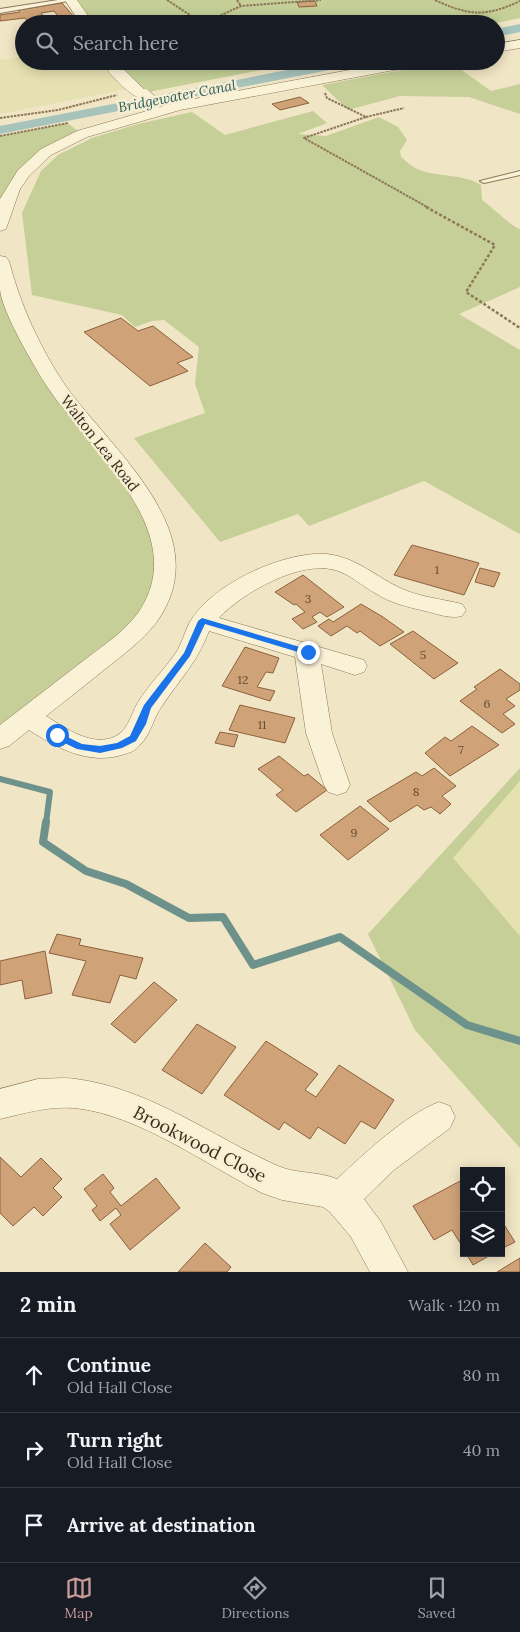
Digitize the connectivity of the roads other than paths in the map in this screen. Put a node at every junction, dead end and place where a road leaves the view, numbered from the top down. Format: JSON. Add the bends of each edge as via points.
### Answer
{"nodes":[{"id":1,"x":71,"y":0,"type":"edge"},
{"id":2,"x":0,"y":11,"type":"edge"},
{"id":3,"x":82,"y":15,"type":"edge"},
{"id":4,"x":520,"y":44,"type":"edge"},
{"id":5,"x":505,"y":46,"type":"edge"},
{"id":6,"x":116,"y":70,"type":"edge"},
{"id":7,"x":373,"y":70,"type":"edge"},
{"id":8,"x":153,"y":104,"type":"junction"},
{"id":9,"x":520,"y":173,"type":"edge"},
{"id":10,"x":484,"y":181,"type":"dead end"},
{"id":11,"x":0,"y":226,"type":"edge"},
{"id":12,"x":0,"y":261,"type":"edge"},
{"id":13,"x":454,"y":610,"type":"dead end"},
{"id":14,"x":202,"y":621,"type":"junction"},
{"id":15,"x":308,"y":652,"type":"junction"},
{"id":16,"x":354,"y":666,"type":"dead end"},
{"id":17,"x":28,"y":717,"type":"junction"},
{"id":18,"x":0,"y":740,"type":"edge"},
{"id":19,"x":336,"y":785,"type":"dead end"},
{"id":20,"x":0,"y":1104,"type":"edge"},
{"id":21,"x":439,"y":1117,"type":"dead end"},
{"id":22,"x":340,"y":1199,"type":"junction"},
{"id":23,"x":390,"y":1272,"type":"edge"}],
"edges":[{"from":1,"to":2,"type":"lane"},
{"from":1,"to":3,"type":"street"},
{"from":4,"to":5,"type":"street"},
{"from":6,"to":8,"type":"street"},
{"from":7,"to":8,"type":"street"},
{"from":8,"to":11,"type":"street","via":[[46,152],[12,190]]},
{"from":9,"to":10,"type":"lane"},
{"from":12,"to":17,"type":"street","name":"Walton Lea Road","via":[[3,278],[37,354],[59,388],[113,453],[140,492],[161,534],[166,569],[161,595],[148,616],[116,647]]},
{"from":13,"to":14,"type":"street","via":[[393,594],[344,564],[314,561],[282,570],[237,590]]},
{"from":14,"to":15,"type":"street"},
{"from":14,"to":17,"type":"street","via":[[187,654],[147,707],[133,738],[119,746],[100,749],[80,747]]},
{"from":15,"to":16,"type":"street"},
{"from":15,"to":19,"type":"street","via":[[319,735],[333,768]]},
{"from":17,"to":18,"type":"street","name":"Walton Lea Road"},
{"from":20,"to":22,"type":"street","name":"Brookwood Close","via":[[33,1094],[55,1092],[102,1098],[155,1118],[279,1183],[325,1192]]},
{"from":21,"to":22,"type":"street","via":[[382,1158]]},
{"from":22,"to":23,"type":"street","name":"Brookwood Close","via":[[364,1224]]}]}
